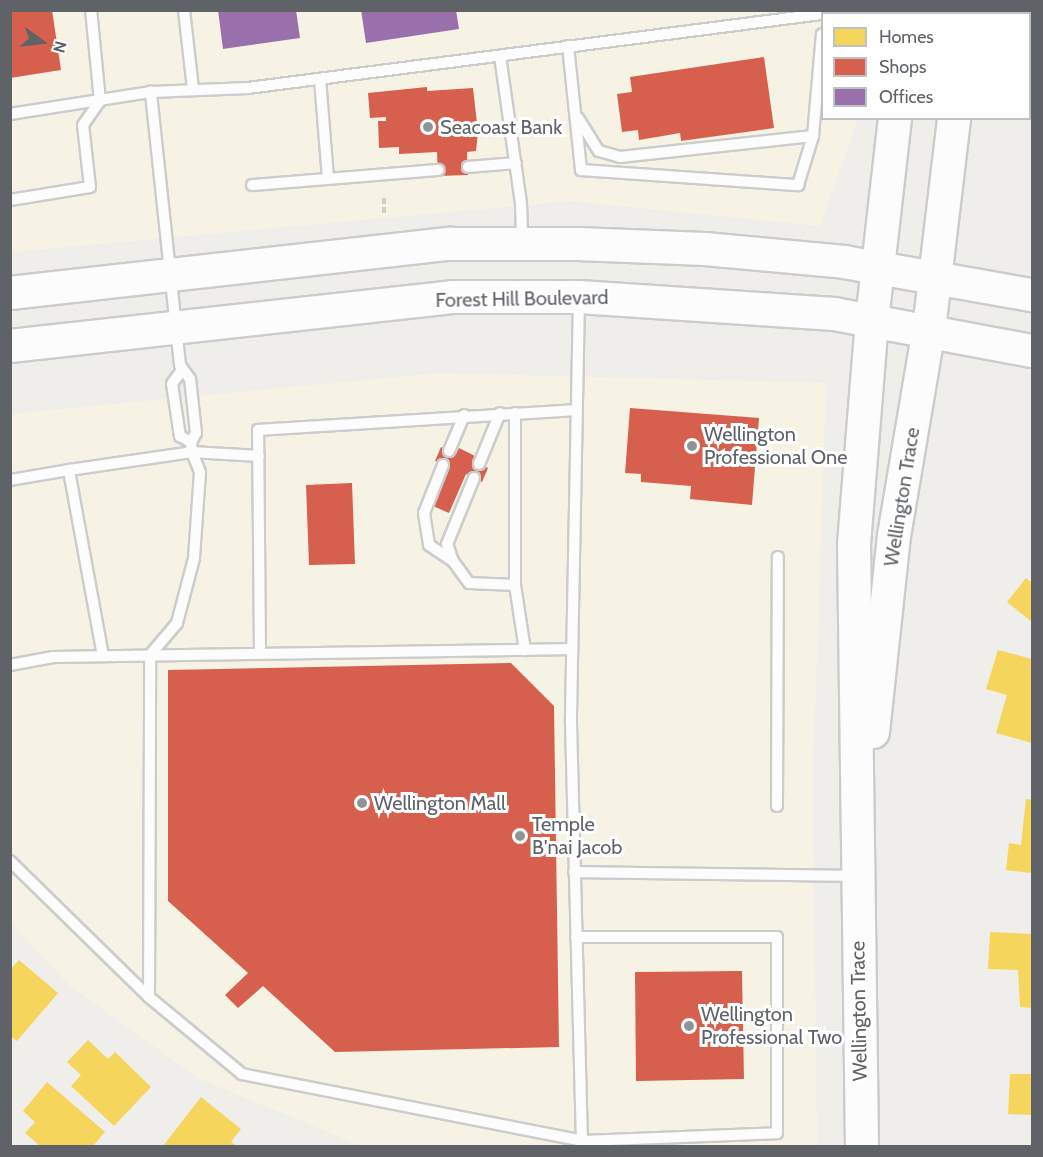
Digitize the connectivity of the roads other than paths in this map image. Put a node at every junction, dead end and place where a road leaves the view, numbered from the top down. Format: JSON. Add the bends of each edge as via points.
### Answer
{"nodes":[{"id":1,"x":91,"y":10,"type":"edge"},
{"id":2,"x":184,"y":10,"type":"edge"},
{"id":3,"x":821,"y":14,"type":"edge"},
{"id":4,"x":821,"y":45,"type":"edge"},
{"id":5,"x":568,"y":46,"type":"junction"},
{"id":6,"x":500,"y":56,"type":"junction"},
{"id":7,"x":320,"y":79,"type":"junction"},
{"id":8,"x":193,"y":89,"type":"junction"},
{"id":9,"x":151,"y":92,"type":"junction"},
{"id":10,"x":100,"y":101,"type":"junction"},
{"id":11,"x":10,"y":114,"type":"edge"},
{"id":12,"x":576,"y":115,"type":"junction"},
{"id":13,"x":895,"y":120,"type":"edge"},
{"id":14,"x":954,"y":120,"type":"edge"},
{"id":15,"x":813,"y":136,"type":"junction"},
{"id":16,"x":516,"y":163,"type":"junction"},
{"id":17,"x":468,"y":167,"type":"dead end"},
{"id":18,"x":438,"y":170,"type":"dead end"},
{"id":19,"x":328,"y":179,"type":"junction"},
{"id":20,"x":252,"y":185,"type":"dead end"},
{"id":21,"x":10,"y":200,"type":"edge"},
{"id":22,"x":522,"y":244,"type":"junction"},
{"id":23,"x":878,"y":266,"type":"junction"},
{"id":24,"x":170,"y":275,"type":"junction"},
{"id":25,"x":936,"y":275,"type":"junction"},
{"id":26,"x":10,"y":293,"type":"edge"},
{"id":27,"x":1032,"y":295,"type":"edge"},
{"id":28,"x":579,"y":297,"type":"junction"},
{"id":29,"x":872,"y":320,"type":"junction"},
{"id":30,"x":177,"y":328,"type":"junction"},
{"id":31,"x":929,"y":329,"type":"junction"},
{"id":32,"x":10,"y":346,"type":"edge"},
{"id":33,"x":1032,"y":351,"type":"edge"},
{"id":34,"x":182,"y":370,"type":"junction"},
{"id":35,"x":576,"y":410,"type":"junction"},
{"id":36,"x":515,"y":412,"type":"junction"},
{"id":37,"x":500,"y":413,"type":"junction"},
{"id":38,"x":464,"y":415,"type":"junction"},
{"id":39,"x":192,"y":447,"type":"junction"},
{"id":40,"x":449,"y":450,"type":"dead end"},
{"id":41,"x":259,"y":456,"type":"junction"},
{"id":42,"x":479,"y":464,"type":"dead end"},
{"id":43,"x":443,"y":465,"type":"dead end"},
{"id":44,"x":69,"y":470,"type":"junction"},
{"id":45,"x":474,"y":478,"type":"dead end"},
{"id":46,"x":10,"y":480,"type":"edge"},
{"id":47,"x":778,"y":557,"type":"dead end"},
{"id":48,"x":453,"y":561,"type":"junction"},
{"id":49,"x":514,"y":585,"type":"junction"},
{"id":50,"x":572,"y":649,"type":"junction"},
{"id":51,"x":525,"y":650,"type":"junction"},
{"id":52,"x":260,"y":652,"type":"junction"},
{"id":53,"x":150,"y":655,"type":"junction"},
{"id":54,"x":103,"y":656,"type":"junction"},
{"id":55,"x":10,"y":665,"type":"edge"},
{"id":56,"x":777,"y":806,"type":"dead end"},
{"id":57,"x":10,"y":861,"type":"edge"},
{"id":58,"x":574,"y":872,"type":"junction"},
{"id":59,"x":857,"y":876,"type":"junction"},
{"id":60,"x":576,"y":937,"type":"junction"},
{"id":61,"x":149,"y":997,"type":"junction"},
{"id":62,"x":582,"y":1141,"type":"junction"},
{"id":63,"x":862,"y":1146,"type":"edge"}],
"edges":[{"from":1,"to":10,"type":"lane"},
{"from":2,"to":8,"type":"lane"},
{"from":3,"to":5,"type":"lane","via":[[750,20]]},
{"from":4,"to":15,"type":"lane"},
{"from":5,"to":6,"type":"lane"},
{"from":5,"to":12,"type":"lane"},
{"from":6,"to":7,"type":"lane"},
{"from":6,"to":16,"type":"lane"},
{"from":7,"to":8,"type":"lane","via":[[248,88]]},
{"from":7,"to":19,"type":"lane"},
{"from":8,"to":9,"type":"lane"},
{"from":9,"to":10,"type":"lane"},
{"from":9,"to":24,"type":"lane"},
{"from":10,"to":11,"type":"lane"},
{"from":10,"to":21,"type":"lane","via":[[82,126],[90,187]]},
{"from":12,"to":15,"type":"lane","via":[[598,151],[620,157]]},
{"from":12,"to":15,"type":"lane","via":[[581,170],[798,185]]},
{"from":13,"to":23,"type":"main road","name":"Wellington Trace"},
{"from":14,"to":25,"type":"main road","name":"Wellington Trace"},
{"from":16,"to":17,"type":"lane"},
{"from":16,"to":22,"type":"lane"},
{"from":18,"to":19,"type":"lane"},
{"from":19,"to":20,"type":"lane"},
{"from":22,"to":23,"type":"main road","via":[[705,249]]},
{"from":22,"to":24,"type":"main road","via":[[450,244]]},
{"from":23,"to":25,"type":"main road"},
{"from":23,"to":29,"type":"main road","name":"Wellington Trace"},
{"from":24,"to":26,"type":"main road"},
{"from":24,"to":30,"type":"lane"},
{"from":25,"to":27,"type":"main road"},
{"from":25,"to":31,"type":"main road","name":"Wellington Trace"},
{"from":28,"to":29,"type":"main road","name":"Forest Hill Boulevard","via":[[707,302]]},
{"from":28,"to":30,"type":"main road","name":"Forest Hill Boulevard","via":[[452,297]]},
{"from":28,"to":35,"type":"lane"},
{"from":29,"to":31,"type":"main road","name":"Forest Hill Boulevard"},
{"from":29,"to":59,"type":"main road","name":"Wellington Trace","via":[[854,544]]},
{"from":30,"to":32,"type":"main road","name":"Forest Hill Boulevard"},
{"from":30,"to":34,"type":"lane"},
{"from":31,"to":33,"type":"main road","name":"Forest Hill Boulevard"},
{"from":31,"to":59,"type":"main road","name":"Wellington Trace","via":[[894,536]]},
{"from":34,"to":39,"type":"lane","via":[[190,379],[196,433]]},
{"from":34,"to":39,"type":"lane","via":[[172,384],[180,436]]},
{"from":35,"to":36,"type":"lane"},
{"from":35,"to":50,"type":"lane"},
{"from":36,"to":37,"type":"lane"},
{"from":36,"to":49,"type":"lane"},
{"from":37,"to":38,"type":"lane"},
{"from":37,"to":42,"type":"lane"},
{"from":38,"to":40,"type":"lane"},
{"from":38,"to":41,"type":"lane","via":[[258,430]]},
{"from":39,"to":41,"type":"lane"},
{"from":39,"to":44,"type":"lane"},
{"from":39,"to":53,"type":"lane","via":[[200,472],[195,558],[177,623]]},
{"from":41,"to":52,"type":"lane"},
{"from":43,"to":48,"type":"lane","via":[[424,513],[429,545]]},
{"from":44,"to":46,"type":"lane"},
{"from":44,"to":54,"type":"lane"},
{"from":45,"to":48,"type":"lane","via":[[447,544]]},
{"from":47,"to":56,"type":"lane"},
{"from":48,"to":49,"type":"lane","via":[[469,583]]},
{"from":49,"to":51,"type":"lane"},
{"from":50,"to":51,"type":"lane"},
{"from":50,"to":58,"type":"lane"},
{"from":51,"to":52,"type":"lane"},
{"from":52,"to":53,"type":"lane"},
{"from":53,"to":54,"type":"lane"},
{"from":53,"to":61,"type":"lane"},
{"from":54,"to":55,"type":"lane","via":[[52,657]]},
{"from":57,"to":61,"type":"lane"},
{"from":58,"to":59,"type":"lane"},
{"from":58,"to":60,"type":"lane"},
{"from":59,"to":63,"type":"main road","name":"Wellington Trace"},
{"from":60,"to":62,"type":"lane"},
{"from":60,"to":62,"type":"lane","via":[[777,937],[777,1133]]},
{"from":61,"to":62,"type":"lane","via":[[242,1074]]}]}
